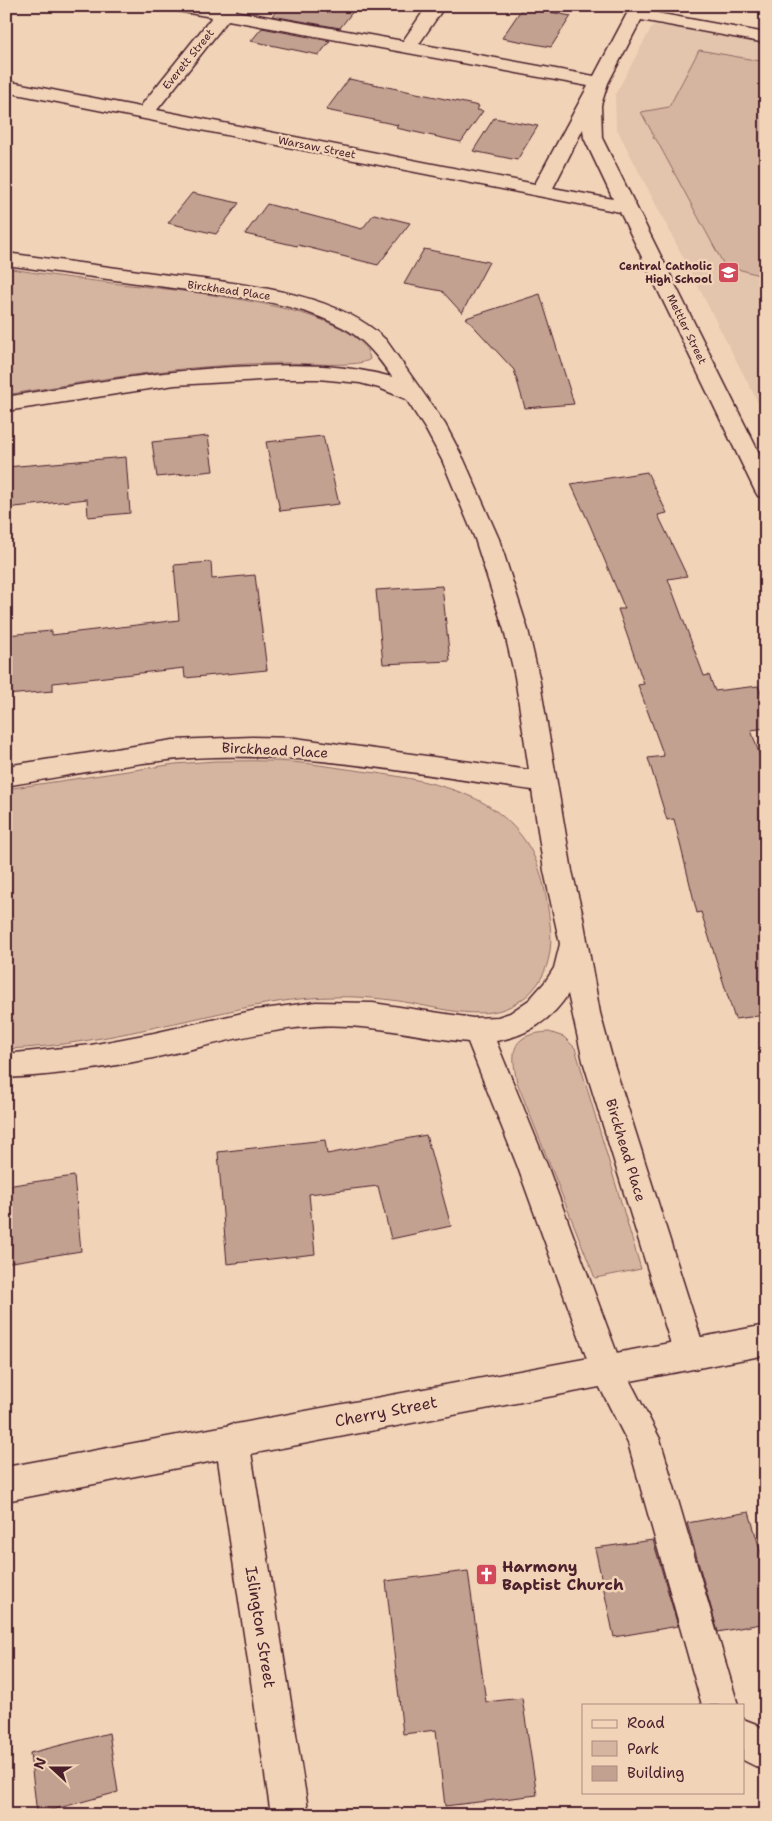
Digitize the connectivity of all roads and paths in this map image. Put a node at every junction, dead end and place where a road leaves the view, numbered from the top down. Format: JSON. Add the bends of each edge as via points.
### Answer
{"nodes":[{"id":1,"x":178,"y":6,"type":"edge"},
{"id":2,"x":436,"y":6,"type":"edge"},
{"id":3,"x":227,"y":10,"type":"edge"},
{"id":4,"x":638,"y":10,"type":"edge"},
{"id":5,"x":766,"y":38,"type":"edge"},
{"id":6,"x":408,"y":48,"type":"junction"},
{"id":7,"x":599,"y":82,"type":"junction"},
{"id":8,"x":6,"y":86,"type":"edge"},
{"id":9,"x":145,"y":113,"type":"junction"},
{"id":10,"x":541,"y":191,"type":"junction"},
{"id":11,"x":627,"y":208,"type":"junction"},
{"id":12,"x":6,"y":260,"type":"edge"},
{"id":13,"x":414,"y":395,"type":"junction"},
{"id":14,"x":6,"y":404,"type":"edge"},
{"id":15,"x":764,"y":484,"type":"edge"},
{"id":16,"x":6,"y":776,"type":"edge"},
{"id":17,"x":543,"y":782,"type":"junction"},
{"id":18,"x":573,"y":944,"type":"junction"},
{"id":19,"x":477,"y":1029,"type":"junction"},
{"id":20,"x":6,"y":1066,"type":"edge"},
{"id":21,"x":766,"y":1340,"type":"edge"},
{"id":22,"x":690,"y":1354,"type":"junction"},
{"id":23,"x":606,"y":1370,"type":"junction"},
{"id":24,"x":232,"y":1440,"type":"junction"},
{"id":25,"x":6,"y":1484,"type":"edge"},
{"id":26,"x":720,"y":1704,"type":"edge"},
{"id":27,"x":744,"y":1738,"type":"edge"},
{"id":28,"x":766,"y":1750,"type":"edge"},
{"id":29,"x":290,"y":1815,"type":"edge"}],
"edges":[{"from":1,"to":3,"type":"street"},
{"from":2,"to":6,"type":"street"},
{"from":3,"to":6,"type":"street"},
{"from":3,"to":9,"type":"street","name":"Everett Street"},
{"from":4,"to":5,"type":"street"},
{"from":4,"to":7,"type":"street","name":"Mettler Street"},
{"from":6,"to":7,"type":"street"},
{"from":7,"to":10,"type":"street","name":"Mettler Street"},
{"from":7,"to":11,"type":"street","name":"Mettler Street","via":[[592,105],[593,138]]},
{"from":8,"to":9,"type":"street","name":"Warsaw Street"},
{"from":9,"to":10,"type":"street","name":"Warsaw Street"},
{"from":10,"to":11,"type":"street","name":"Warsaw Street"},
{"from":11,"to":15,"type":"street","name":"Mettler Street"},
{"from":12,"to":13,"type":"street","name":"Birckhead Place","via":[[241,291],[302,303],[349,322],[368,334]]},
{"from":13,"to":14,"type":"street","via":[[365,377],[262,372],[164,379]]},
{"from":13,"to":17,"type":"street","name":"Birckhead Place","via":[[453,460],[500,578],[527,677]]},
{"from":16,"to":17,"type":"street","name":"Birckhead Place","via":[[173,750],[252,747],[295,748]]},
{"from":17,"to":18,"type":"street","name":"Birckhead Place"},
{"from":18,"to":19,"type":"street","name":"Birckhead Place","via":[[568,968],[558,988],[540,1007],[522,1021],[498,1029]]},
{"from":18,"to":22,"type":"street","name":"Birckhead Place","via":[[598,1061]]},
{"from":19,"to":20,"type":"street","name":"Birckhead Place","via":[[358,1014],[305,1015],[237,1026],[115,1053]]},
{"from":19,"to":23,"type":"street","via":[[532,1165]]},
{"from":21,"to":22,"type":"street","name":"Cherry Street"},
{"from":22,"to":23,"type":"street","name":"Cherry Street"},
{"from":23,"to":24,"type":"street","name":"Cherry Street"},
{"from":23,"to":26,"type":"street","via":[[643,1439]]},
{"from":24,"to":25,"type":"street","name":"Cherry Street"},
{"from":24,"to":29,"type":"street","name":"Islington Street"},
{"from":27,"to":28,"type":"street","via":[[761,1751]]}]}
